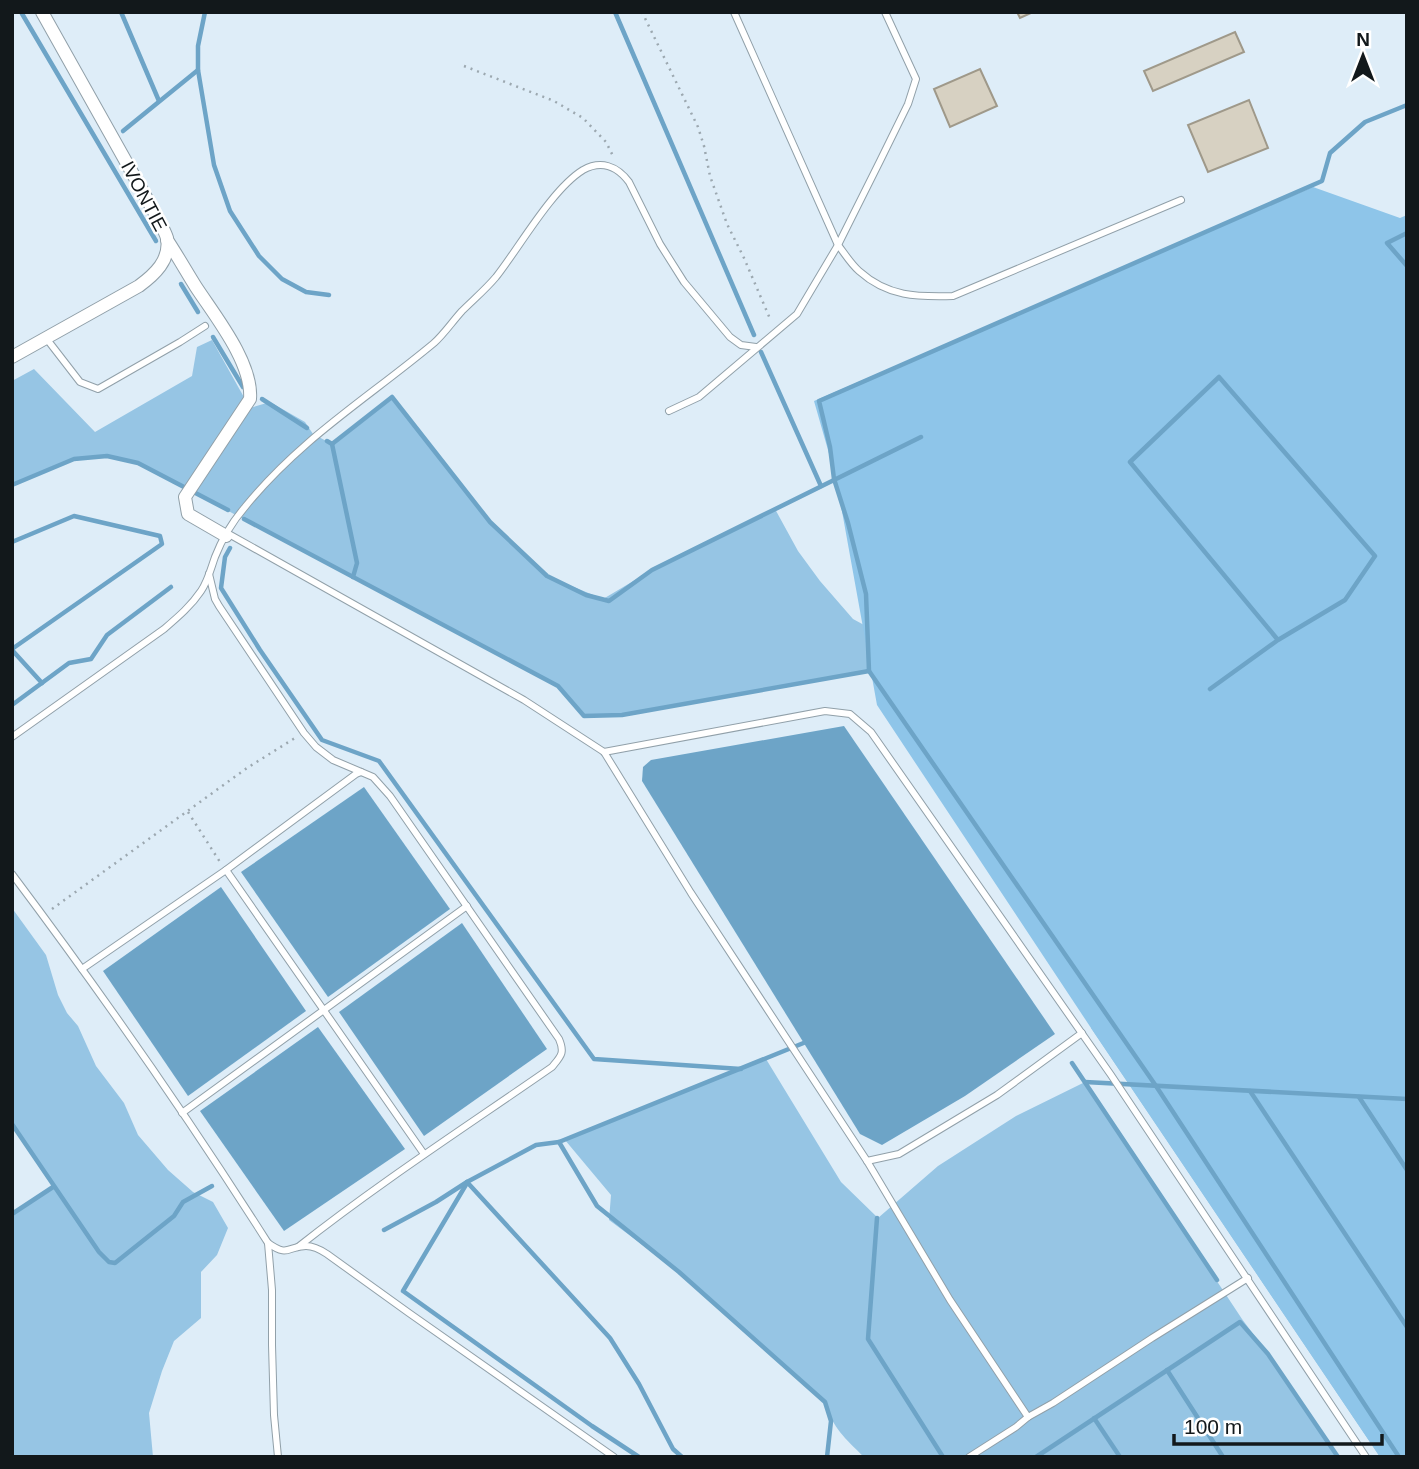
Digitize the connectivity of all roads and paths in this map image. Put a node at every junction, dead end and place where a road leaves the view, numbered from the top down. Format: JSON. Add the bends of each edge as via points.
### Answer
{"nodes":[{"id":1,"x":42,"y":12,"type":"edge"},
{"id":2,"x":642,"y":12,"type":"edge"},
{"id":3,"x":734,"y":12,"type":"edge"},
{"id":4,"x":885,"y":12,"type":"edge"},
{"id":5,"x":464,"y":66,"type":"dead end"},
{"id":6,"x":623,"y":174,"type":"junction"},
{"id":7,"x":1181,"y":200,"type":"dead end"},
{"id":8,"x":167,"y":240,"type":"junction"},
{"id":9,"x":838,"y":245,"type":"junction"},
{"id":10,"x":205,"y":326,"type":"dead end"},
{"id":11,"x":776,"y":333,"type":"junction"},
{"id":12,"x":46,"y":338,"type":"junction"},
{"id":13,"x":756,"y":347,"type":"junction"},
{"id":14,"x":12,"y":357,"type":"edge"},
{"id":15,"x":669,"y":411,"type":"dead end"},
{"id":16,"x":226,"y":534,"type":"junction"},
{"id":17,"x":209,"y":574,"type":"junction"},
{"id":18,"x":304,"y":733,"type":"junction"},
{"id":19,"x":12,"y":737,"type":"edge"},
{"id":20,"x":604,"y":752,"type":"junction"},
{"id":21,"x":361,"y":772,"type":"junction"},
{"id":22,"x":188,"y":812,"type":"junction"},
{"id":23,"x":226,"y":870,"type":"junction"},
{"id":24,"x":12,"y":874,"type":"edge"},
{"id":25,"x":467,"y":906,"type":"junction"},
{"id":26,"x":43,"y":915,"type":"junction"},
{"id":27,"x":82,"y":969,"type":"junction"},
{"id":28,"x":324,"y":1010,"type":"junction"},
{"id":29,"x":1082,"y":1033,"type":"junction"},
{"id":30,"x":182,"y":1113,"type":"junction"},
{"id":31,"x":424,"y":1154,"type":"junction"},
{"id":32,"x":867,"y":1161,"type":"junction"},
{"id":33,"x":268,"y":1244,"type":"junction"},
{"id":34,"x":298,"y":1247,"type":"junction"},
{"id":35,"x":1248,"y":1278,"type":"junction"},
{"id":36,"x":1028,"y":1417,"type":"junction"},
{"id":37,"x":278,"y":1457,"type":"edge"},
{"id":38,"x":614,"y":1457,"type":"edge"},
{"id":39,"x":969,"y":1457,"type":"edge"},
{"id":40,"x":1366,"y":1457,"type":"edge"}],
"edges":[{"from":1,"to":8,"type":"street","name":"IVONTIE"},
{"from":2,"to":11,"type":"path","via":[[698,127],[727,224]]},
{"from":3,"to":9,"type":"lane"},
{"from":4,"to":9,"type":"lane","via":[[916,79]]},
{"from":5,"to":6,"type":"path","via":[[554,101],[583,118],[606,142]]},
{"from":6,"to":13,"type":"lane","via":[[684,282],[730,337],[741,345]]},
{"from":6,"to":16,"type":"lane","via":[[600,164],[568,182],[494,279],[436,341],[295,453],[246,505]]},
{"from":7,"to":9,"type":"lane","via":[[953,296],[915,297],[883,288],[858,271]]},
{"from":8,"to":12,"type":"street","name":"IVONTIE","via":[[166,258],[155,274]]},
{"from":8,"to":16,"type":"street","via":[[227,332],[251,385],[250,399],[185,497],[188,514]]},
{"from":9,"to":11,"type":"lane","via":[[797,314]]},
{"from":10,"to":12,"type":"lane","via":[[98,389],[80,382]]},
{"from":11,"to":13,"type":"lane"},
{"from":12,"to":14,"type":"street","name":"IVONTIE"},
{"from":13,"to":15,"type":"lane","via":[[699,397]]},
{"from":16,"to":17,"type":"lane"},
{"from":16,"to":20,"type":"lane","via":[[524,700]]},
{"from":17,"to":18,"type":"lane","via":[[219,606]]},
{"from":17,"to":19,"type":"lane","via":[[203,589],[171,623]]},
{"from":18,"to":21,"type":"lane","via":[[333,760]]},
{"from":18,"to":22,"type":"path"},
{"from":20,"to":29,"type":"lane","via":[[825,711],[850,714],[879,742]]},
{"from":20,"to":32,"type":"lane"},
{"from":21,"to":23,"type":"lane"},
{"from":21,"to":25,"type":"lane","via":[[373,777],[390,796]]},
{"from":22,"to":23,"type":"path"},
{"from":22,"to":26,"type":"path"},
{"from":23,"to":27,"type":"lane"},
{"from":23,"to":28,"type":"lane"},
{"from":24,"to":26,"type":"lane"},
{"from":25,"to":28,"type":"lane"},
{"from":25,"to":31,"type":"lane","via":[[559,1039],[561,1056],[552,1067]]},
{"from":26,"to":27,"type":"lane"},
{"from":27,"to":30,"type":"lane"},
{"from":28,"to":30,"type":"lane"},
{"from":28,"to":31,"type":"lane"},
{"from":29,"to":32,"type":"lane","via":[[997,1095],[899,1154]]},
{"from":29,"to":35,"type":"lane"},
{"from":30,"to":33,"type":"lane"},
{"from":31,"to":34,"type":"lane"},
{"from":32,"to":36,"type":"lane","via":[[950,1300]]},
{"from":33,"to":34,"type":"lane","via":[[278,1250]]},
{"from":33,"to":37,"type":"lane"},
{"from":34,"to":38,"type":"lane","via":[[318,1248]]},
{"from":35,"to":36,"type":"lane"},
{"from":35,"to":40,"type":"lane"},
{"from":36,"to":39,"type":"lane"}]}
